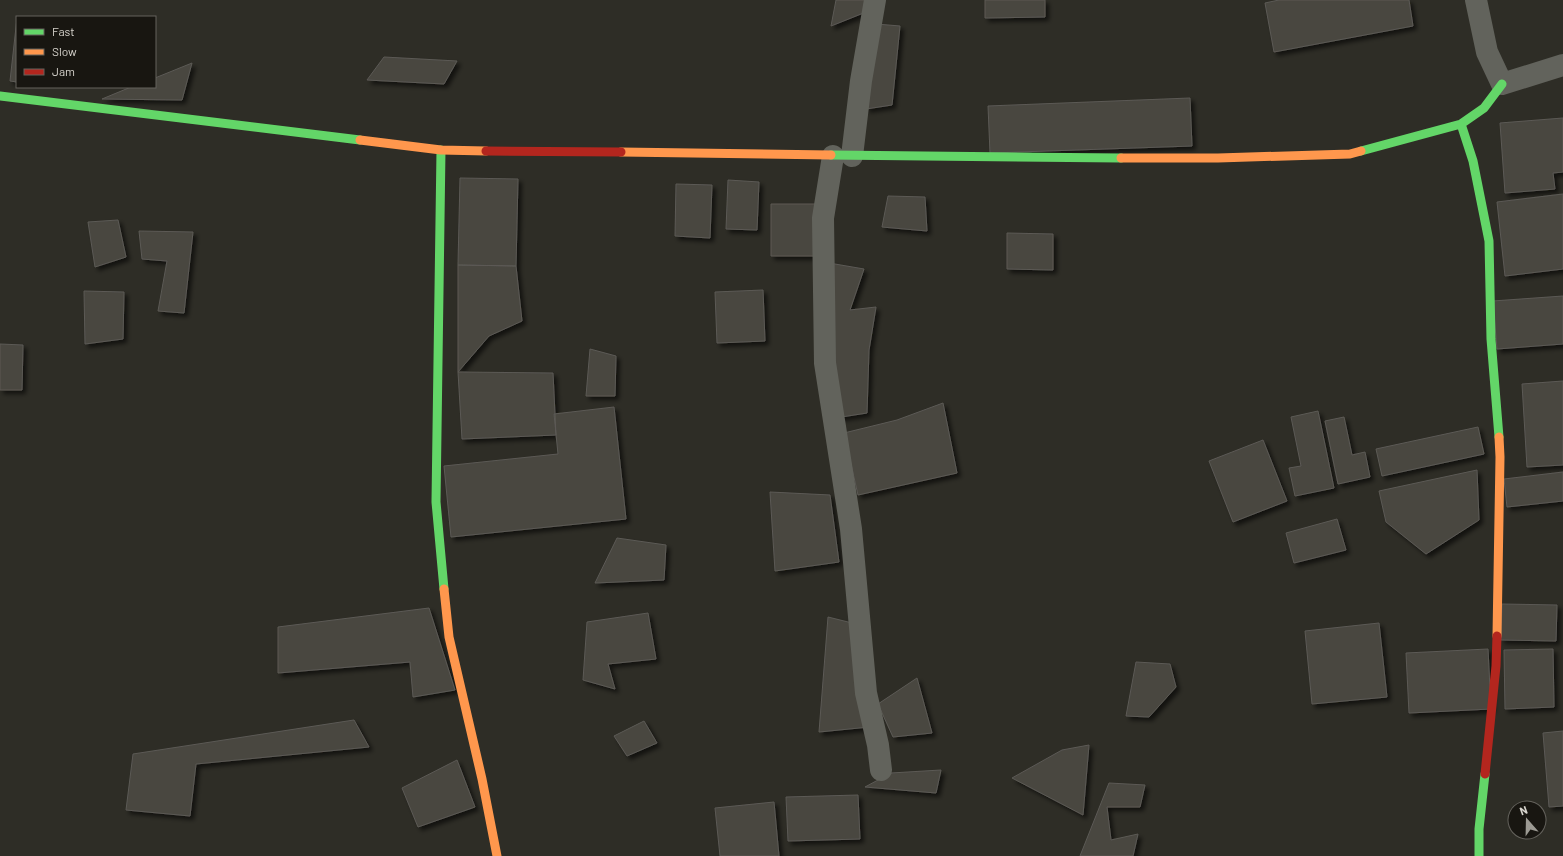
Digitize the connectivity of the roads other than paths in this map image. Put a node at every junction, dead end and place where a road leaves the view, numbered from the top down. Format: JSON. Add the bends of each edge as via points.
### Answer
{"nodes":[{"id":1,"x":875,"y":0,"type":"edge"},
{"id":2,"x":1476,"y":0,"type":"edge"},
{"id":3,"x":1563,"y":65,"type":"edge"},
{"id":4,"x":1502,"y":84,"type":"junction"},
{"id":5,"x":0,"y":96,"type":"edge"},
{"id":6,"x":1461,"y":124,"type":"junction"},
{"id":7,"x":441,"y":150,"type":"junction"},
{"id":8,"x":843,"y":156,"type":"junction"},
{"id":9,"x":881,"y":770,"type":"dead end"},
{"id":10,"x":497,"y":856,"type":"edge"},
{"id":11,"x":1479,"y":856,"type":"edge"}],
"edges":[{"from":1,"to":8,"type":"street","via":[[861,81]]},
{"from":2,"to":4,"type":"street","via":[[1487,52]]},
{"from":3,"to":4,"type":"street"},
{"from":4,"to":6,"type":"street","via":[[1484,108]]},
{"from":5,"to":7,"type":"street"},
{"from":6,"to":8,"type":"street","via":[[1350,154],[1218,158]]},
{"from":6,"to":11,"type":"street","via":[[1473,161],[1489,241],[1491,339],[1500,457],[1496,666],[1479,829]]},
{"from":7,"to":8,"type":"street"},
{"from":7,"to":10,"type":"street","via":[[436,502],[449,637]]},
{"from":8,"to":9,"type":"street","via":[[823,218],[825,363],[851,529],[866,693]]}]}
